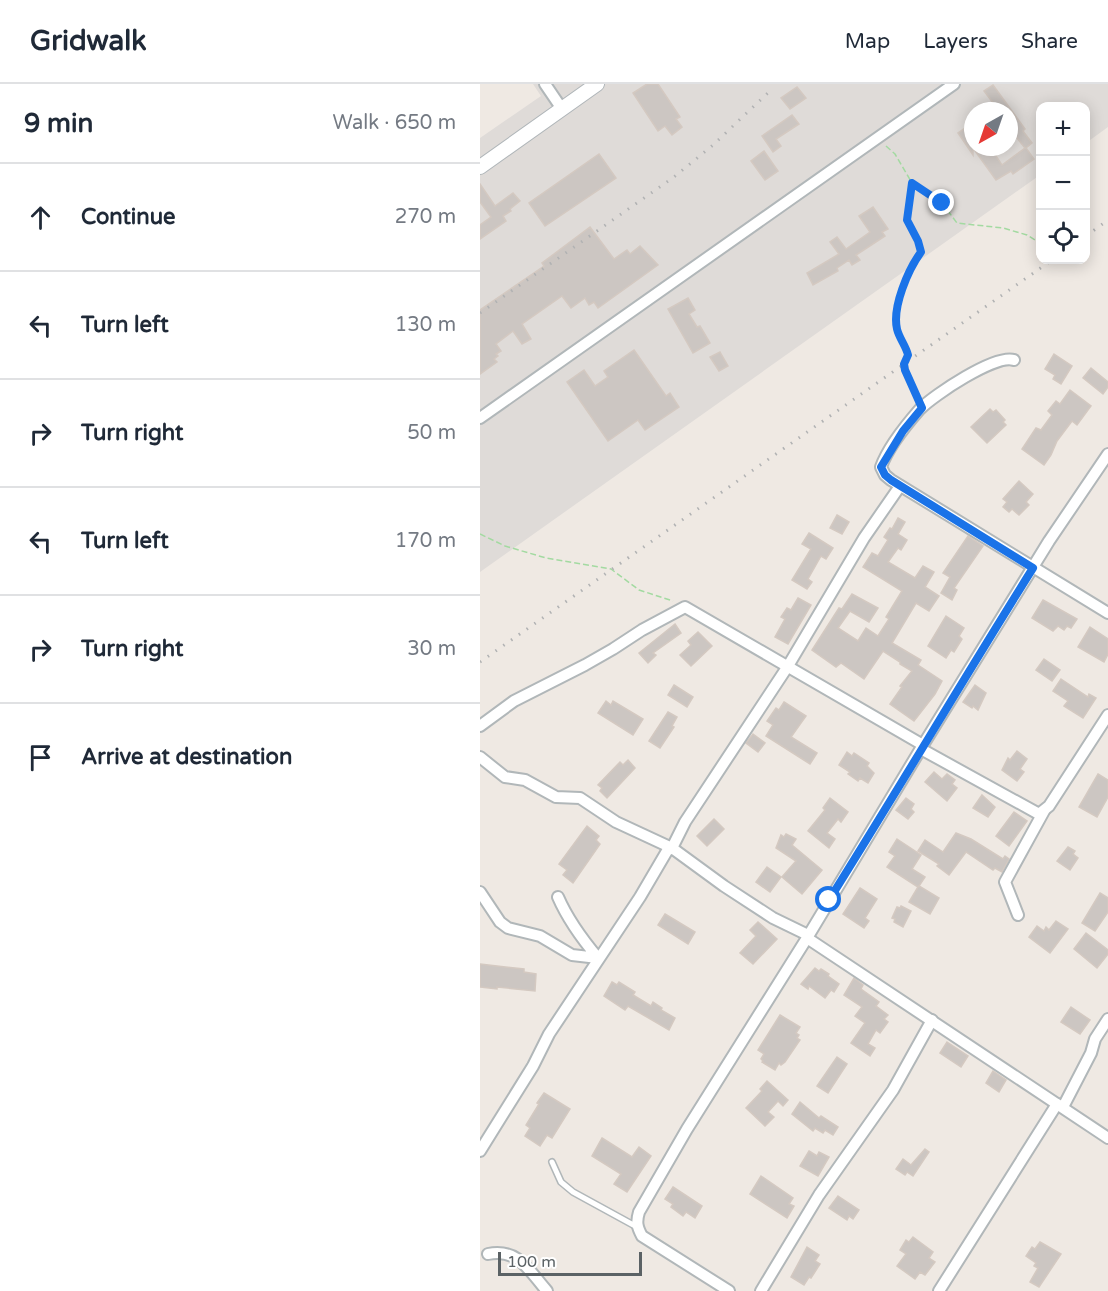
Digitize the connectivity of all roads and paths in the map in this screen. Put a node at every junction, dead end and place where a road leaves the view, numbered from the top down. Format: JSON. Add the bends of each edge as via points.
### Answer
{"nodes":[{"id":1,"x":545,"y":84,"type":"edge"},
{"id":2,"x":597,"y":84,"type":"edge"},
{"id":3,"x":954,"y":84,"type":"edge"},
{"id":4,"x":562,"y":109,"type":"junction"},
{"id":5,"x":877,"y":137,"type":"junction"},
{"id":6,"x":480,"y":167,"type":"edge"},
{"id":7,"x":912,"y":183,"type":"junction"},
{"id":8,"x":1036,"y":240,"type":"edge"},
{"id":9,"x":1014,"y":360,"type":"dead end"},
{"id":10,"x":922,"y":408,"type":"junction"},
{"id":11,"x":480,"y":418,"type":"edge"},
{"id":12,"x":1108,"y":454,"type":"edge"},
{"id":13,"x":900,"y":486,"type":"junction"},
{"id":14,"x":480,"y":534,"type":"edge"},
{"id":15,"x":1033,"y":568,"type":"junction"},
{"id":16,"x":685,"y":607,"type":"junction"},
{"id":17,"x":1108,"y":613,"type":"edge"},
{"id":18,"x":788,"y":666,"type":"junction"},
{"id":19,"x":1108,"y":715,"type":"edge"},
{"id":20,"x":480,"y":726,"type":"edge"},
{"id":21,"x":922,"y":747,"type":"junction"},
{"id":22,"x":480,"y":757,"type":"edge"},
{"id":23,"x":1044,"y":812,"type":"junction"},
{"id":24,"x":672,"y":848,"type":"junction"},
{"id":25,"x":480,"y":892,"type":"edge"},
{"id":26,"x":558,"y":897,"type":"dead end"},
{"id":27,"x":1018,"y":915,"type":"dead end"},
{"id":28,"x":808,"y":936,"type":"junction"},
{"id":29,"x":598,"y":958,"type":"junction"},
{"id":30,"x":1108,"y":1019,"type":"edge"},
{"id":31,"x":932,"y":1020,"type":"junction"},
{"id":32,"x":1060,"y":1105,"type":"junction"},
{"id":33,"x":1108,"y":1138,"type":"edge"},
{"id":34,"x":480,"y":1151,"type":"edge"},
{"id":35,"x":552,"y":1162,"type":"dead end"},
{"id":36,"x":637,"y":1227,"type":"junction"},
{"id":37,"x":489,"y":1254,"type":"dead end"},
{"id":38,"x":548,"y":1291,"type":"edge"},
{"id":39,"x":729,"y":1291,"type":"edge"},
{"id":40,"x":761,"y":1291,"type":"edge"},
{"id":41,"x":939,"y":1291,"type":"edge"}],
"edges":[{"from":1,"to":4,"type":"street"},
{"from":2,"to":4,"type":"main road"},
{"from":3,"to":5,"type":"street"},
{"from":4,"to":6,"type":"main road"},
{"from":5,"to":7,"type":"path","via":[[895,154]]},
{"from":5,"to":11,"type":"street"},
{"from":7,"to":8,"type":"path","via":[[942,203],[957,223],[1003,228]]},
{"from":7,"to":10,"type":"path","via":[[907,220],[921,252],[901,292],[896,329],[908,355],[905,370]]},
{"from":9,"to":10,"type":"street","via":[[1005,358],[989,363]]},
{"from":10,"to":13,"type":"street","via":[[881,467]]},
{"from":12,"to":15,"type":"street"},
{"from":13,"to":15,"type":"street"},
{"from":13,"to":18,"type":"street","via":[[864,538]]},
{"from":14,"to":16,"type":"path","via":[[546,558],[611,569],[639,591]]},
{"from":15,"to":17,"type":"street"},
{"from":15,"to":21,"type":"street"},
{"from":16,"to":18,"type":"street"},
{"from":16,"to":20,"type":"street","via":[[513,701]]},
{"from":18,"to":21,"type":"street"},
{"from":18,"to":24,"type":"street","via":[[685,822]]},
{"from":19,"to":23,"type":"street"},
{"from":21,"to":23,"type":"street","via":[[1032,811]]},
{"from":21,"to":28,"type":"street"},
{"from":22,"to":24,"type":"street","via":[[505,777],[525,780],[556,797],[580,798],[616,822]]},
{"from":23,"to":27,"type":"street","via":[[1005,882]]},
{"from":24,"to":28,"type":"street","via":[[773,918]]},
{"from":24,"to":29,"type":"street"},
{"from":25,"to":29,"type":"street","via":[[508,928],[540,936],[572,955]]},
{"from":26,"to":29,"type":"street","via":[[564,912]]},
{"from":28,"to":31,"type":"street"},
{"from":28,"to":36,"type":"street","via":[[687,1129],[639,1212]]},
{"from":29,"to":34,"type":"street"},
{"from":30,"to":32,"type":"street"},
{"from":31,"to":32,"type":"street"},
{"from":31,"to":40,"type":"street","via":[[893,1090],[819,1195]]},
{"from":32,"to":33,"type":"street"},
{"from":32,"to":41,"type":"street"},
{"from":35,"to":36,"type":"lane","via":[[561,1182],[573,1192]]},
{"from":36,"to":39,"type":"street","via":[[642,1236]]},
{"from":37,"to":38,"type":"street","via":[[502,1251],[522,1261]]}]}
